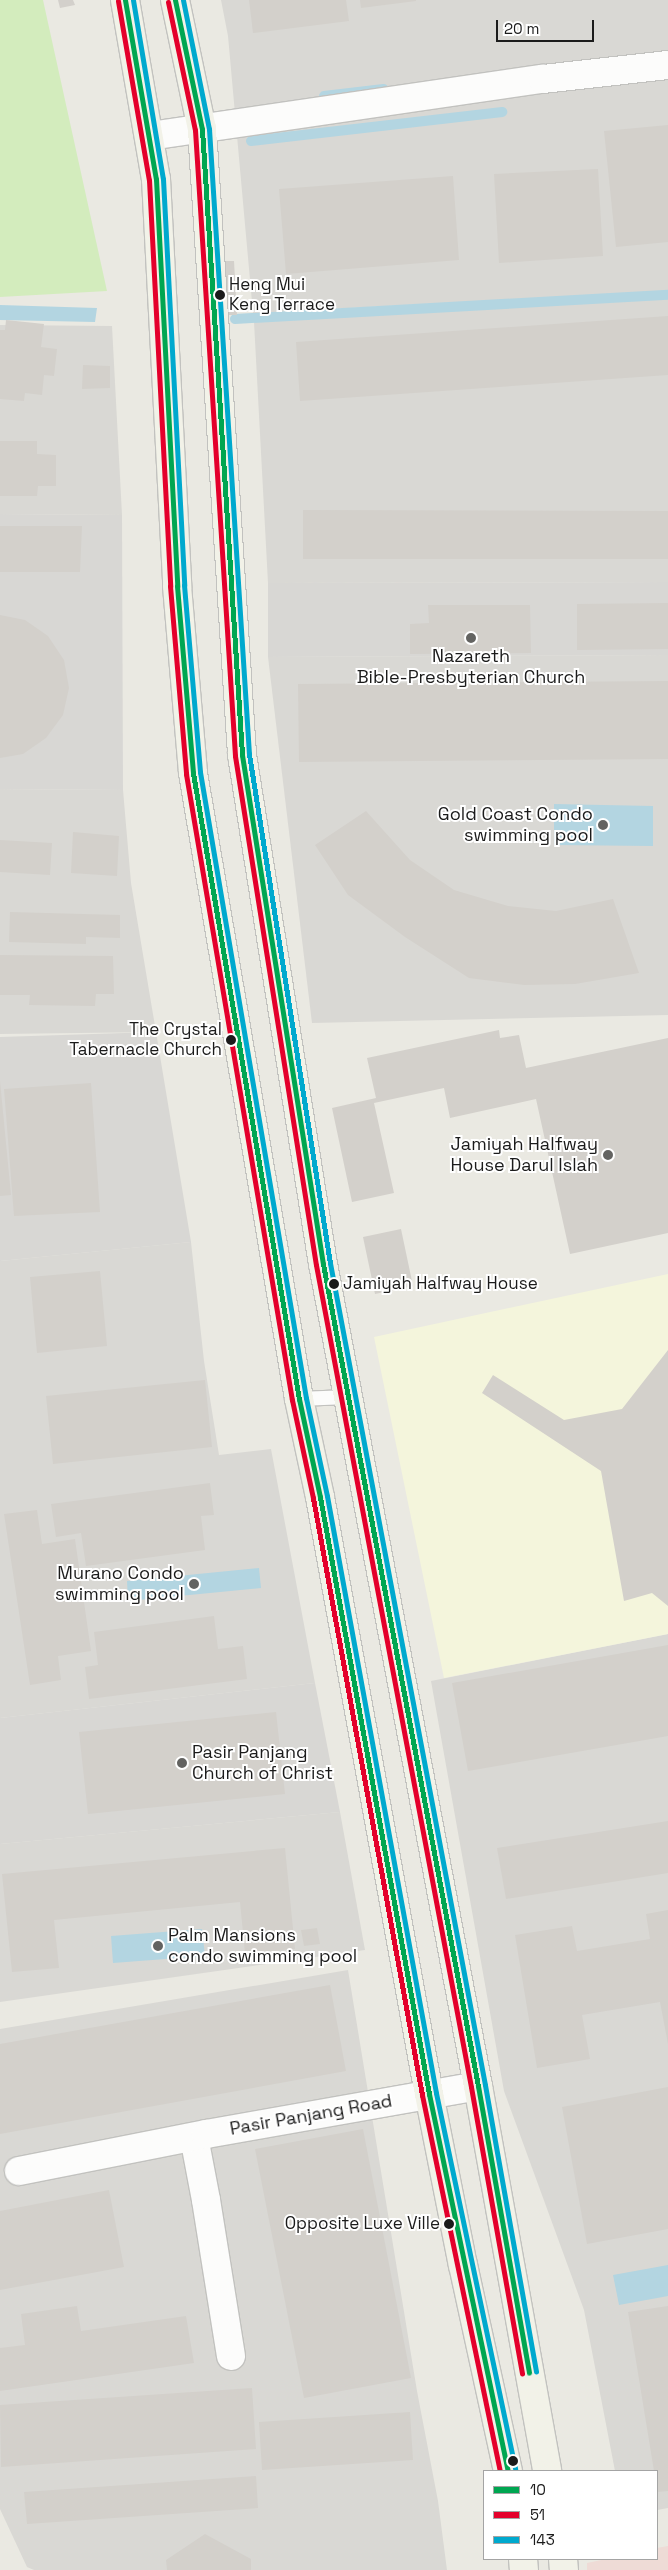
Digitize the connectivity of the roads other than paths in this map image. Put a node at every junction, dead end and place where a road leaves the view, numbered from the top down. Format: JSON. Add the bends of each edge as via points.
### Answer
{"nodes":[{"id":1,"x":125,"y":0,"type":"edge"},
{"id":2,"x":175,"y":0,"type":"edge"},
{"id":3,"x":668,"y":65,"type":"edge"},
{"id":4,"x":202,"y":129,"type":"junction"},
{"id":5,"x":150,"y":136,"type":"junction"},
{"id":6,"x":348,"y":1397,"type":"junction"},
{"id":7,"x":299,"y":1399,"type":"junction"},
{"id":8,"x":478,"y":2086,"type":"junction"},
{"id":9,"x":429,"y":2094,"type":"junction"},
{"id":10,"x":194,"y":2137,"type":"junction"},
{"id":11,"x":19,"y":2171,"type":"dead end"},
{"id":12,"x":231,"y":2356,"type":"dead end"},
{"id":13,"x":508,"y":2470,"type":"edge"},
{"id":14,"x":547,"y":2470,"type":"edge"}],
"edges":[{"from":1,"to":5,"type":"main road"},
{"from":2,"to":4,"type":"main road"},
{"from":3,"to":4,"type":"street","via":[[543,79]]},
{"from":4,"to":5,"type":"street"},
{"from":4,"to":6,"type":"main road","via":[[242,755],[317,1229]]},
{"from":5,"to":7,"type":"main road","via":[[157,188],[177,586],[192,773]]},
{"from":6,"to":7,"type":"lane"},
{"from":6,"to":8,"type":"main road"},
{"from":7,"to":9,"type":"main road"},
{"from":8,"to":9,"type":"street","name":"Pasir Panjang Road"},
{"from":8,"to":14,"type":"main road"},
{"from":9,"to":10,"type":"street","name":"Pasir Panjang Road"},
{"from":9,"to":13,"type":"main road"},
{"from":10,"to":11,"type":"street","name":"Pasir Panjang Road"},
{"from":10,"to":12,"type":"street"}]}
